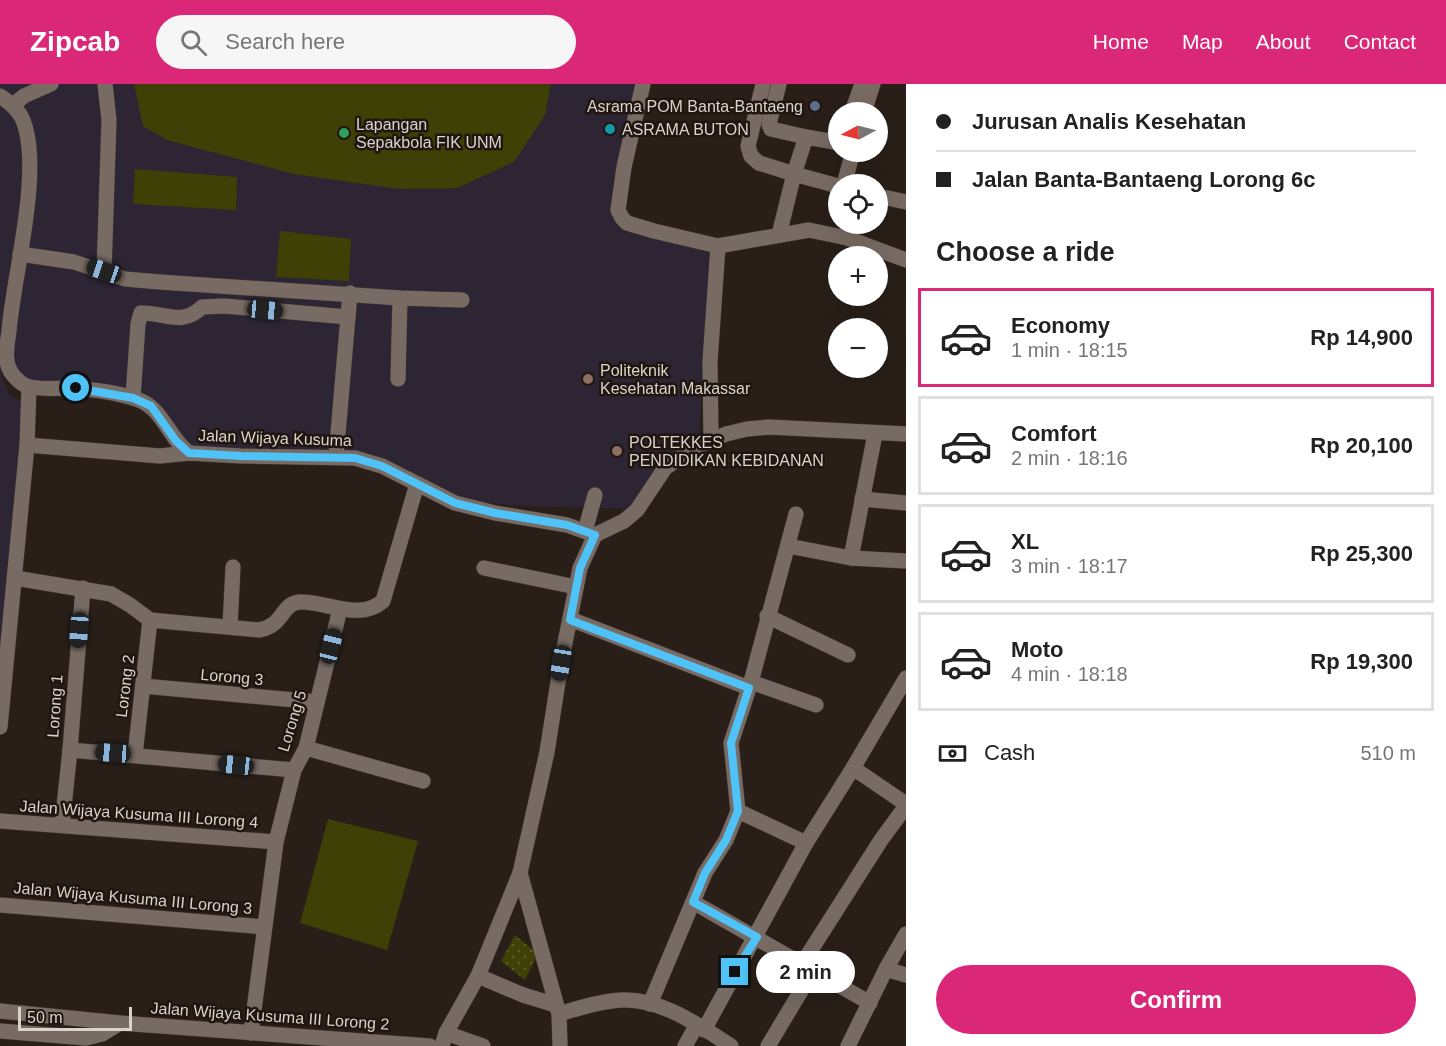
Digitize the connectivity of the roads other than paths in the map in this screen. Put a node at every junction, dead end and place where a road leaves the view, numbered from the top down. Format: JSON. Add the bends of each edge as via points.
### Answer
{"nodes":[{"id":1,"x":51,"y":84,"type":"edge"},
{"id":2,"x":105,"y":84,"type":"edge"},
{"id":3,"x":643,"y":84,"type":"edge"},
{"id":4,"x":763,"y":84,"type":"edge"},
{"id":5,"x":779,"y":84,"type":"edge"},
{"id":6,"x":862,"y":84,"type":"edge"},
{"id":7,"x":873,"y":84,"type":"edge"},
{"id":8,"x":6,"y":100,"type":"edge"},
{"id":9,"x":856,"y":102,"type":"edge"},
{"id":10,"x":867,"y":102,"type":"edge"},
{"id":11,"x":806,"y":137,"type":"junction"},
{"id":12,"x":828,"y":141,"type":"edge"},
{"id":13,"x":794,"y":174,"type":"junction"},
{"id":14,"x":828,"y":183,"type":"edge"},
{"id":15,"x":888,"y":198,"type":"edge"},
{"id":16,"x":906,"y":202,"type":"edge"},
{"id":17,"x":779,"y":235,"type":"junction"},
{"id":18,"x":718,"y":246,"type":"junction"},
{"id":19,"x":860,"y":246,"type":"edge"},
{"id":20,"x":20,"y":254,"type":"junction"},
{"id":21,"x":888,"y":256,"type":"edge"},
{"id":22,"x":906,"y":260,"type":"edge"},
{"id":23,"x":104,"y":271,"type":"junction"},
{"id":24,"x":350,"y":294,"type":"junction"},
{"id":25,"x":400,"y":298,"type":"junction"},
{"id":26,"x":462,"y":300,"type":"dead end"},
{"id":27,"x":348,"y":317,"type":"junction"},
{"id":28,"x":398,"y":379,"type":"dead end"},
{"id":29,"x":29,"y":387,"type":"junction"},
{"id":30,"x":133,"y":398,"type":"junction"},
{"id":31,"x":875,"y":434,"type":"junction"},
{"id":32,"x":906,"y":434,"type":"edge"},
{"id":33,"x":711,"y":439,"type":"junction"},
{"id":34,"x":27,"y":445,"type":"junction"},
{"id":35,"x":189,"y":453,"type":"junction"},
{"id":36,"x":336,"y":457,"type":"junction"},
{"id":37,"x":417,"y":484,"type":"junction"},
{"id":38,"x":596,"y":495,"type":"dead end"},
{"id":39,"x":862,"y":499,"type":"junction"},
{"id":40,"x":906,"y":503,"type":"edge"},
{"id":41,"x":796,"y":514,"type":"dead end"},
{"id":42,"x":590,"y":533,"type":"junction"},
{"id":43,"x":788,"y":546,"type":"junction"},
{"id":44,"x":851,"y":558,"type":"junction"},
{"id":45,"x":906,"y":561,"type":"edge"},
{"id":46,"x":232,"y":567,"type":"dead end"},
{"id":47,"x":484,"y":568,"type":"dead end"},
{"id":48,"x":15,"y":578,"type":"junction"},
{"id":49,"x":576,"y":587,"type":"junction"},
{"id":50,"x":82,"y":588,"type":"junction"},
{"id":51,"x":340,"y":609,"type":"junction"},
{"id":52,"x":767,"y":616,"type":"junction"},
{"id":53,"x":150,"y":620,"type":"junction"},
{"id":54,"x":570,"y":620,"type":"junction"},
{"id":55,"x":230,"y":627,"type":"junction"},
{"id":56,"x":848,"y":654,"type":"dead end"},
{"id":57,"x":906,"y":678,"type":"edge"},
{"id":58,"x":750,"y":685,"type":"junction"},
{"id":59,"x":143,"y":686,"type":"junction"},
{"id":60,"x":317,"y":702,"type":"junction"},
{"id":61,"x":816,"y":705,"type":"dead end"},
{"id":62,"x":0,"y":727,"type":"edge"},
{"id":63,"x":306,"y":748,"type":"junction"},
{"id":64,"x":70,"y":750,"type":"junction"},
{"id":65,"x":135,"y":755,"type":"junction"},
{"id":66,"x":854,"y":768,"type":"junction"},
{"id":67,"x":294,"y":770,"type":"junction"},
{"id":68,"x":423,"y":781,"type":"dead end"},
{"id":69,"x":906,"y":805,"type":"edge"},
{"id":70,"x":738,"y":811,"type":"junction"},
{"id":71,"x":0,"y":821,"type":"edge"},
{"id":72,"x":62,"y":825,"type":"junction"},
{"id":73,"x":276,"y":842,"type":"junction"},
{"id":74,"x":806,"y":843,"type":"junction"},
{"id":75,"x":520,"y":873,"type":"junction"},
{"id":76,"x":693,"y":902,"type":"junction"},
{"id":77,"x":0,"y":905,"type":"edge"},
{"id":78,"x":264,"y":927,"type":"junction"},
{"id":79,"x":906,"y":934,"type":"edge"},
{"id":80,"x":757,"y":937,"type":"junction"},
{"id":81,"x":808,"y":968,"type":"junction"},
{"id":82,"x":886,"y":969,"type":"junction"},
{"id":83,"x":906,"y":975,"type":"edge"},
{"id":84,"x":478,"y":976,"type":"junction"},
{"id":85,"x":870,"y":1003,"type":"junction"},
{"id":86,"x":650,"y":1004,"type":"junction"},
{"id":87,"x":557,"y":1009,"type":"junction"},
{"id":88,"x":0,"y":1011,"type":"edge"},
{"id":89,"x":120,"y":1023,"type":"junction"},
{"id":90,"x":700,"y":1028,"type":"junction"},
{"id":91,"x":0,"y":1031,"type":"edge"},
{"id":92,"x":251,"y":1033,"type":"junction"},
{"id":93,"x":267,"y":1040,"type":"edge"},
{"id":94,"x":444,"y":1040,"type":"edge"},
{"id":95,"x":851,"y":1045,"type":"edge"},
{"id":96,"x":430,"y":1046,"type":"edge"},
{"id":97,"x":483,"y":1046,"type":"edge"},
{"id":98,"x":560,"y":1046,"type":"edge"},
{"id":99,"x":685,"y":1046,"type":"edge"},
{"id":100,"x":731,"y":1046,"type":"edge"},
{"id":101,"x":768,"y":1046,"type":"edge"}],
"edges":[{"from":1,"to":8,"type":"street"},
{"from":2,"to":23,"type":"street","via":[[109,120]]},
{"from":3,"to":18,"type":"street","via":[[618,210],[627,223]]},
{"from":4,"to":13,"type":"street","via":[[748,146],[751,156],[759,163]]},
{"from":5,"to":11,"type":"street","via":[[771,129]]},
{"from":6,"to":9,"type":"street"},
{"from":7,"to":10,"type":"street"},
{"from":8,"to":20,"type":"street","via":[[21,116],[29,150]]},
{"from":11,"to":12,"type":"street"},
{"from":11,"to":13,"type":"street"},
{"from":13,"to":14,"type":"street"},
{"from":13,"to":17,"type":"street"},
{"from":15,"to":16,"type":"street"},
{"from":17,"to":18,"type":"street"},
{"from":17,"to":19,"type":"street","via":[[809,230],[847,238]]},
{"from":18,"to":33,"type":"street","via":[[710,354]]},
{"from":20,"to":23,"type":"street"},
{"from":20,"to":29,"type":"street","via":[[7,366],[19,382]]},
{"from":21,"to":22,"type":"street"},
{"from":23,"to":24,"type":"street","via":[[125,279]]},
{"from":24,"to":25,"type":"street"},
{"from":24,"to":27,"type":"street"},
{"from":25,"to":26,"type":"street"},
{"from":25,"to":28,"type":"street"},
{"from":27,"to":30,"type":"street","via":[[224,306],[202,307],[185,318],[141,313]]},
{"from":27,"to":36,"type":"street"},
{"from":29,"to":30,"type":"street","name":"Jalan Wijaya Kusuma","via":[[76,388]]},
{"from":29,"to":34,"type":"street"},
{"from":30,"to":35,"type":"street","name":"Jalan Wijaya Kusuma","via":[[151,406]]},
{"from":31,"to":32,"type":"street"},
{"from":31,"to":33,"type":"street","via":[[769,427]]},
{"from":31,"to":39,"type":"street"},
{"from":33,"to":42,"type":"street","via":[[665,468],[637,510],[624,521]]},
{"from":34,"to":35,"type":"street","via":[[160,456]]},
{"from":34,"to":48,"type":"street"},
{"from":35,"to":36,"type":"street","name":"Jalan Wijaya Kusuma"},
{"from":36,"to":37,"type":"street","name":"Jalan Wijaya Kusuma","via":[[368,461]]},
{"from":37,"to":42,"type":"street","name":"Jalan Wijaya Kusuma","via":[[477,510],[542,520]]},
{"from":37,"to":51,"type":"street","via":[[383,601],[369,609]]},
{"from":38,"to":42,"type":"street"},
{"from":39,"to":40,"type":"street"},
{"from":39,"to":44,"type":"street"},
{"from":41,"to":43,"type":"street"},
{"from":42,"to":49,"type":"street"},
{"from":43,"to":44,"type":"street"},
{"from":43,"to":52,"type":"street"},
{"from":44,"to":45,"type":"street"},
{"from":46,"to":55,"type":"street"},
{"from":47,"to":49,"type":"street"},
{"from":48,"to":50,"type":"street"},
{"from":48,"to":62,"type":"street"},
{"from":49,"to":54,"type":"street"},
{"from":50,"to":53,"type":"street","via":[[120,598]]},
{"from":50,"to":64,"type":"street","name":"Lorong 1"},
{"from":51,"to":55,"type":"street","via":[[300,602],[289,606],[268,628]]},
{"from":51,"to":60,"type":"street","name":"Lorong 5"},
{"from":52,"to":56,"type":"street"},
{"from":52,"to":58,"type":"street"},
{"from":53,"to":55,"type":"street"},
{"from":53,"to":59,"type":"street","name":"Lorong 2"},
{"from":54,"to":58,"type":"street"},
{"from":54,"to":75,"type":"street","via":[[547,752]]},
{"from":57,"to":66,"type":"street"},
{"from":58,"to":61,"type":"street"},
{"from":58,"to":70,"type":"street","via":[[731,743]]},
{"from":59,"to":60,"type":"street","name":"Lorong 3"},
{"from":59,"to":65,"type":"street","name":"Lorong 2"},
{"from":60,"to":63,"type":"street","name":"Lorong 5"},
{"from":63,"to":67,"type":"street","name":"Lorong 5"},
{"from":63,"to":68,"type":"street"},
{"from":64,"to":65,"type":"street"},
{"from":64,"to":72,"type":"street","name":"Lorong 1"},
{"from":65,"to":67,"type":"street"},
{"from":66,"to":69,"type":"street"},
{"from":66,"to":74,"type":"street"},
{"from":67,"to":73,"type":"street","name":"Lorong 5"},
{"from":69,"to":81,"type":"street","via":[[885,833]]},
{"from":70,"to":74,"type":"street"},
{"from":70,"to":76,"type":"street"},
{"from":71,"to":72,"type":"street","name":"Jalan Wijaya Kusuma III Lorong 4"},
{"from":72,"to":73,"type":"street","name":"Jalan Wijaya Kusuma III Lorong 4"},
{"from":73,"to":78,"type":"street","name":"Lorong 5"},
{"from":74,"to":80,"type":"street"},
{"from":75,"to":84,"type":"street"},
{"from":75,"to":87,"type":"street"},
{"from":76,"to":80,"type":"street"},
{"from":76,"to":86,"type":"street"},
{"from":77,"to":78,"type":"street","name":"Jalan Wijaya Kusuma III Lorong 3"},
{"from":78,"to":92,"type":"street","name":"Lorong 5"},
{"from":79,"to":82,"type":"street"},
{"from":80,"to":81,"type":"street"},
{"from":80,"to":90,"type":"street"},
{"from":81,"to":85,"type":"street"},
{"from":81,"to":101,"type":"street"},
{"from":82,"to":83,"type":"street"},
{"from":82,"to":85,"type":"street"},
{"from":84,"to":87,"type":"street"},
{"from":84,"to":94,"type":"street"},
{"from":85,"to":95,"type":"street"},
{"from":86,"to":87,"type":"street","via":[[621,1000]]},
{"from":86,"to":90,"type":"street"},
{"from":87,"to":98,"type":"street"},
{"from":88,"to":89,"type":"street","name":"Jalan Wijaya Kusuma III Lorong 2"},
{"from":89,"to":91,"type":"street","via":[[86,1038]]},
{"from":89,"to":92,"type":"street","name":"Jalan Wijaya Kusuma III Lorong 2"},
{"from":90,"to":99,"type":"street"},
{"from":90,"to":100,"type":"street"},
{"from":92,"to":93,"type":"street","name":"Jalan Wijaya Kusuma III Lorong 2"},
{"from":93,"to":96,"type":"street","name":"Jalan Wijaya Kusuma III Lorong 2"},
{"from":94,"to":97,"type":"street"}]}
